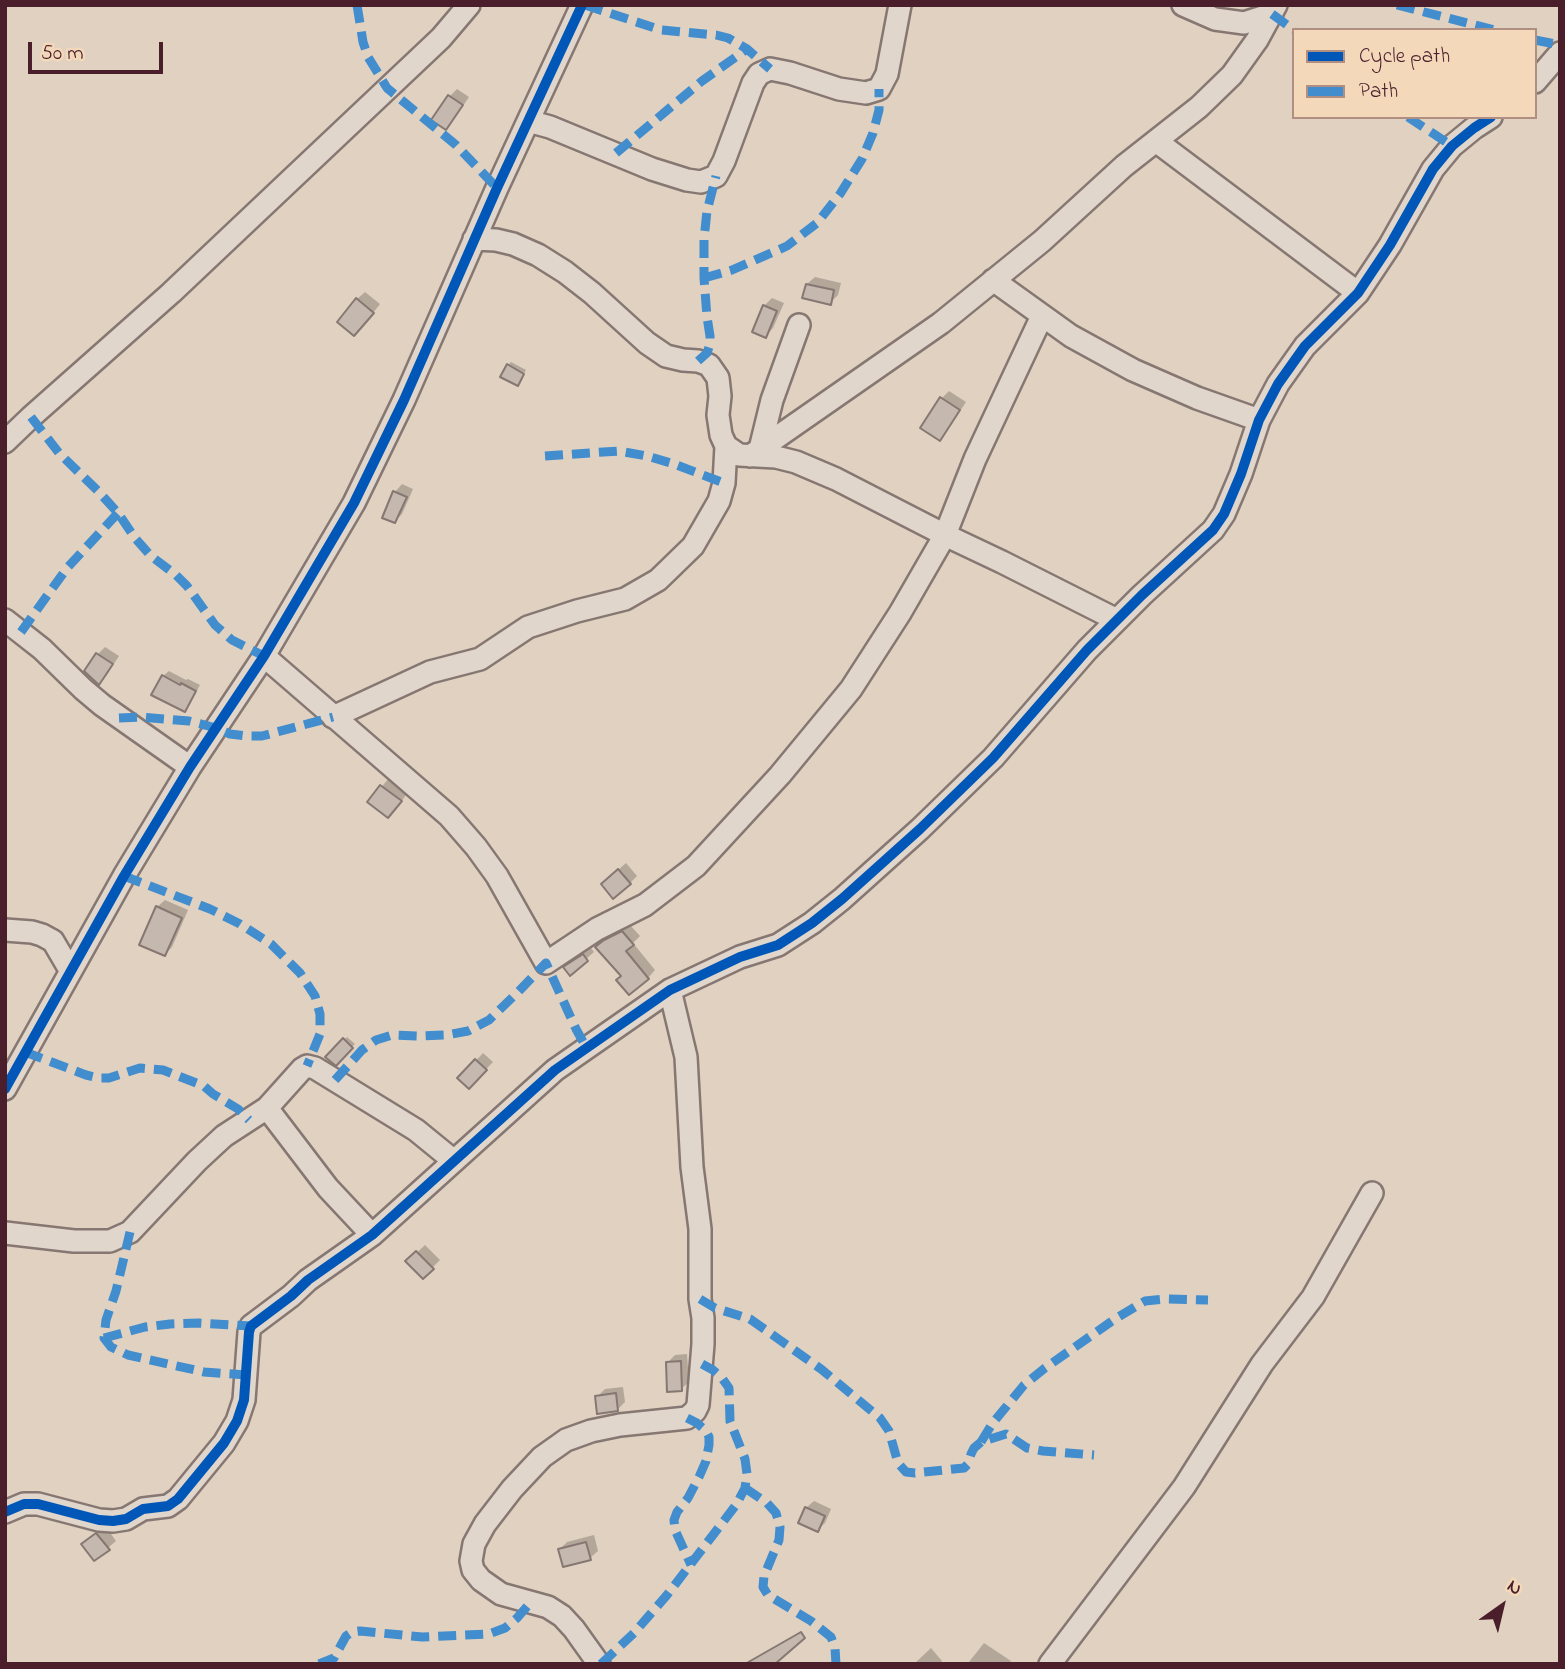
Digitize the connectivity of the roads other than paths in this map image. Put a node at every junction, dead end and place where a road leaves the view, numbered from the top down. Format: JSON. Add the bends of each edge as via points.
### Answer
{"nodes":[{"id":1,"x":469,"y":5,"type":"edge"},
{"id":2,"x":583,"y":5,"type":"edge"},
{"id":3,"x":900,"y":5,"type":"edge"},
{"id":4,"x":1183,"y":5,"type":"edge"},
{"id":5,"x":1274,"y":9,"type":"edge"},
{"id":6,"x":1560,"y":53,"type":"edge"},
{"id":7,"x":1537,"y":80,"type":"edge"},
{"id":8,"x":1488,"y":119,"type":"edge"},
{"id":9,"x":528,"y":121,"type":"junction"},
{"id":10,"x":1156,"y":141,"type":"junction"},
{"id":11,"x":474,"y":239,"type":"junction"},
{"id":12,"x":993,"y":280,"type":"junction"},
{"id":13,"x":1358,"y":293,"type":"junction"},
{"id":14,"x":1042,"y":316,"type":"junction"},
{"id":15,"x":799,"y":325,"type":"dead end"},
{"id":16,"x":1258,"y":420,"type":"junction"},
{"id":17,"x":5,"y":442,"type":"edge"},
{"id":18,"x":726,"y":446,"type":"junction"},
{"id":19,"x":755,"y":453,"type":"junction"},
{"id":20,"x":945,"y":535,"type":"junction"},
{"id":21,"x":5,"y":620,"type":"edge"},
{"id":22,"x":1117,"y":620,"type":"junction"},
{"id":23,"x":264,"y":656,"type":"junction"},
{"id":24,"x":333,"y":717,"type":"junction"},
{"id":25,"x":190,"y":767,"type":"junction"},
{"id":26,"x":5,"y":930,"type":"edge"},
{"id":27,"x":70,"y":970,"type":"junction"},
{"id":28,"x":670,"y":990,"type":"junction"},
{"id":29,"x":5,"y":1089,"type":"edge"},
{"id":30,"x":267,"y":1108,"type":"junction"},
{"id":31,"x":454,"y":1161,"type":"junction"},
{"id":32,"x":1372,"y":1193,"type":"dead end"},
{"id":33,"x":5,"y":1233,"type":"edge"},
{"id":34,"x":372,"y":1236,"type":"junction"},
{"id":35,"x":5,"y":1512,"type":"edge"},
{"id":36,"x":598,"y":1664,"type":"edge"},
{"id":37,"x":1050,"y":1664,"type":"edge"}],
"edges":[{"from":1,"to":17,"type":"street","via":[[441,38],[171,293]]},
{"from":2,"to":9,"type":"street"},
{"from":3,"to":9,"type":"street","via":[[887,74],[879,89],[866,93],[839,89],[770,69],[759,74],[716,176],[701,181],[652,169]]},
{"from":4,"to":5,"type":"street","via":[[1215,19],[1244,23]]},
{"from":5,"to":10,"type":"street","via":[[1232,75]]},
{"from":6,"to":7,"type":"street"},
{"from":8,"to":13,"type":"street","via":[[1452,146],[1433,169]]},
{"from":9,"to":11,"type":"street"},
{"from":10,"to":12,"type":"street"},
{"from":10,"to":13,"type":"street"},
{"from":11,"to":18,"type":"street","via":[[513,244],[538,256],[592,293],[666,356],[709,366],[718,378],[718,415]]},
{"from":11,"to":23,"type":"street","via":[[354,503]]},
{"from":12,"to":14,"type":"street"},
{"from":12,"to":19,"type":"street","via":[[941,323]]},
{"from":13,"to":16,"type":"street","via":[[1305,346]]},
{"from":14,"to":16,"type":"street","via":[[1133,370]]},
{"from":14,"to":20,"type":"street"},
{"from":15,"to":19,"type":"street"},
{"from":16,"to":22,"type":"street","via":[[1241,474],[1213,530]]},
{"from":18,"to":19,"type":"street","via":[[739,455]]},
{"from":18,"to":24,"type":"street","via":[[719,501],[693,546],[658,580],[625,599],[528,627],[480,659],[430,672]]},
{"from":19,"to":20,"type":"street","via":[[796,462],[836,479]]},
{"from":20,"to":22,"type":"street"},
{"from":20,"to":24,"type":"street","via":[[851,689],[726,835],[696,866],[645,905],[597,929],[546,963],[476,847],[449,817]]},
{"from":21,"to":25,"type":"street","via":[[102,705]]},
{"from":22,"to":28,"type":"street","via":[[993,758],[842,900],[778,945],[740,957]]},
{"from":23,"to":24,"type":"street"},
{"from":23,"to":25,"type":"street"},
{"from":25,"to":27,"type":"street"},
{"from":26,"to":27,"type":"street","via":[[53,941]]},
{"from":27,"to":29,"type":"street"},
{"from":28,"to":31,"type":"street","via":[[555,1070]]},
{"from":28,"to":36,"type":"street","via":[[685,1057],[699,1229],[703,1344],[698,1405],[687,1418],[620,1425],[566,1440],[542,1457],[505,1498],[474,1544],[471,1561],[481,1580],[501,1594],[548,1607],[562,1616]]},
{"from":30,"to":31,"type":"street","via":[[302,1069],[312,1066],[416,1130]]},
{"from":30,"to":33,"type":"street","via":[[223,1136],[130,1231],[110,1241]]},
{"from":30,"to":34,"type":"street","via":[[328,1188]]},
{"from":31,"to":34,"type":"street"},
{"from":32,"to":37,"type":"street","via":[[1313,1297],[1262,1364],[1184,1487]]},
{"from":34,"to":35,"type":"street","via":[[251,1326],[244,1400],[237,1421],[178,1499],[113,1521],[38,1504]]}]}
